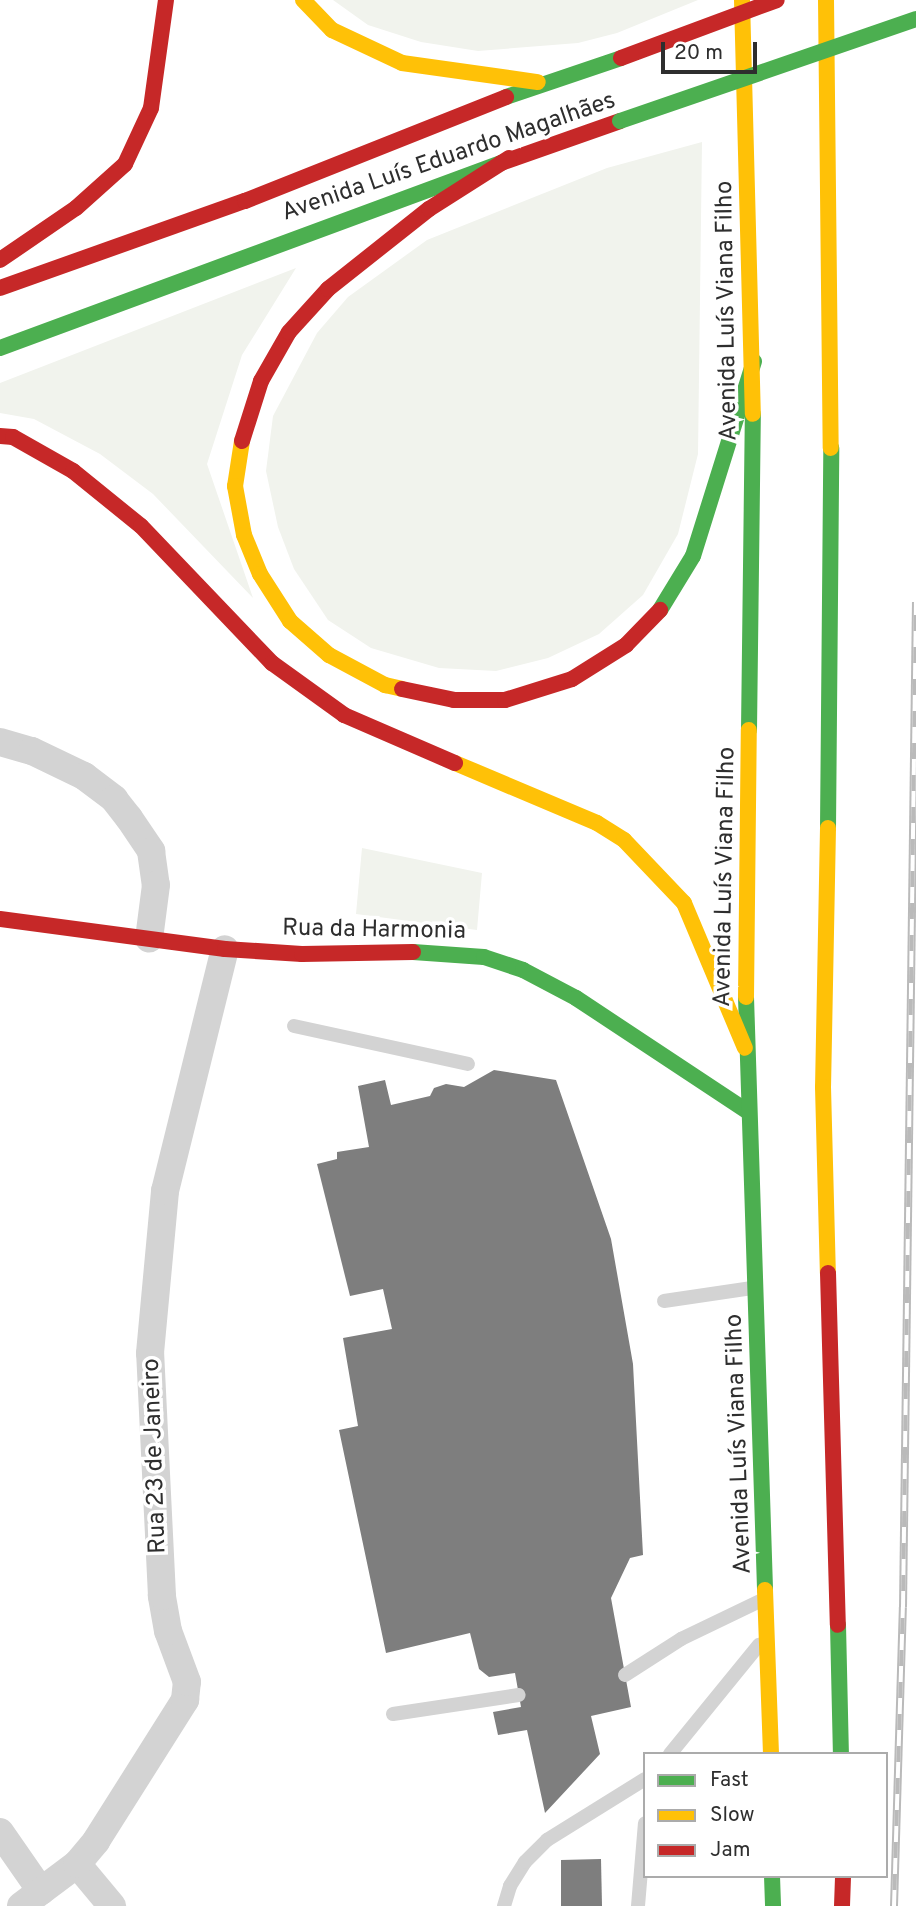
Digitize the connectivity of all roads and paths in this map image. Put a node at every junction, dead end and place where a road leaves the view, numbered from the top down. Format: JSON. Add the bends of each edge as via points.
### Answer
{"nodes":[{"id":1,"x":166,"y":0,"type":"edge"},
{"id":2,"x":303,"y":0,"type":"edge"},
{"id":3,"x":742,"y":0,"type":"edge"},
{"id":4,"x":777,"y":0,"type":"edge"},
{"id":5,"x":826,"y":0,"type":"edge"},
{"id":6,"x":916,"y":19,"type":"edge"},
{"id":7,"x":543,"y":82,"type":"junction"},
{"id":8,"x":509,"y":158,"type":"junction"},
{"id":9,"x":0,"y":260,"type":"edge"},
{"id":10,"x":0,"y":288,"type":"edge"},
{"id":11,"x":0,"y":348,"type":"edge"},
{"id":12,"x":754,"y":360,"type":"junction"},
{"id":13,"x":0,"y":436,"type":"edge"},
{"id":14,"x":0,"y":742,"type":"edge"},
{"id":15,"x":0,"y":919,"type":"edge"},
{"id":16,"x":149,"y":939,"type":"junction"},
{"id":17,"x":225,"y":948,"type":"junction"},
{"id":18,"x":294,"y":1026,"type":"dead end"},
{"id":19,"x":745,"y":1048,"type":"junction"},
{"id":20,"x":468,"y":1064,"type":"dead end"},
{"id":21,"x":748,"y":1112,"type":"junction"},
{"id":22,"x":757,"y":1288,"type":"junction"},
{"id":23,"x":664,"y":1301,"type":"dead end"},
{"id":24,"x":768,"y":1597,"type":"junction"},
{"id":25,"x":769,"y":1633,"type":"junction"},
{"id":26,"x":625,"y":1675,"type":"dead end"},
{"id":27,"x":519,"y":1695,"type":"dead end"},
{"id":28,"x":393,"y":1714,"type":"dead end"},
{"id":29,"x":672,"y":1752,"type":"edge"},
{"id":30,"x":771,"y":1752,"type":"edge"},
{"id":31,"x":841,"y":1752,"type":"edge"},
{"id":32,"x":643,"y":1780,"type":"edge"},
{"id":33,"x":0,"y":1832,"type":"edge"},
{"id":34,"x":643,"y":1847,"type":"edge"},
{"id":35,"x":77,"y":1864,"type":"junction"},
{"id":36,"x":772,"y":1878,"type":"edge"},
{"id":37,"x":843,"y":1878,"type":"edge"},
{"id":38,"x":31,"y":1899,"type":"edge"},
{"id":39,"x":112,"y":1906,"type":"edge"},
{"id":40,"x":504,"y":1906,"type":"edge"},
{"id":41,"x":638,"y":1906,"type":"edge"},
{"id":42,"x":773,"y":1906,"type":"edge"},
{"id":43,"x":842,"y":1906,"type":"edge"}],
"edges":[{"from":1,"to":9,"type":"main road","via":[[151,108],[125,164],[76,208]]},
{"from":2,"to":7,"type":"main road","via":[[332,30],[402,63]]},
{"from":3,"to":12,"type":"main road","name":"Avenida Luís Viana Filho"},
{"from":4,"to":7,"type":"main road","name":"Avenida Luís Eduardo Magalhães","bridge":true},
{"from":5,"to":31,"type":"main road","via":[[831,580],[823,1087]]},
{"from":6,"to":8,"type":"main road","name":"Avenida Luís Eduardo Magalhães","bridge":true},
{"from":7,"to":10,"type":"main road","name":"Avenida Luís Eduardo Magalhães","via":[[245,201]]},
{"from":8,"to":11,"type":"main road","name":"Avenida Luís Eduardo Magalhães"},
{"from":8,"to":12,"type":"main road","via":[[429,209],[328,289],[289,332],[261,381],[243,433],[235,486],[244,535],[260,574],[290,621],[320,646],[384,684],[454,700],[505,700],[572,679],[626,645],[663,607],[693,556]]},
{"from":12,"to":19,"type":"main road","name":"Avenida Luís Viana Filho"},
{"from":13,"to":19,"type":"main road","via":[[13,437],[73,471],[141,526],[272,663],[344,715],[597,823],[624,840],[684,903]]},
{"from":14,"to":16,"type":"street","via":[[74,771],[114,799],[130,818],[150,851],[156,885]]},
{"from":15,"to":16,"type":"main road","name":"Rua da Harmonia"},
{"from":16,"to":17,"type":"main road","name":"Rua da Harmonia"},
{"from":17,"to":21,"type":"main road","name":"Rua da Harmonia","via":[[302,954],[445,951],[484,957],[523,970],[576,998]]},
{"from":17,"to":35,"type":"street","name":"Rua 23 de Janeiro","via":[[165,1191],[150,1353],[162,1596],[187,1682],[185,1700]]},
{"from":18,"to":20,"type":"lane"},
{"from":19,"to":21,"type":"main road","name":"Avenida Luís Viana Filho"},
{"from":21,"to":22,"type":"main road","name":"Avenida Luís Viana Filho"},
{"from":22,"to":23,"type":"lane"},
{"from":22,"to":24,"type":"main road","name":"Avenida Luís Viana Filho"},
{"from":24,"to":25,"type":"main road","name":"Avenida Luís Viana Filho"},
{"from":24,"to":26,"type":"lane","via":[[681,1639]]},
{"from":25,"to":29,"type":"lane"},
{"from":25,"to":30,"type":"main road","name":"Avenida Luís Viana Filho"},
{"from":27,"to":28,"type":"lane"},
{"from":32,"to":40,"type":"lane","via":[[547,1840],[525,1862]]},
{"from":33,"to":38,"type":"street"},
{"from":34,"to":41,"type":"lane"},
{"from":35,"to":38,"type":"street","name":"Rua 23 de Janeiro"},
{"from":35,"to":39,"type":"street"},
{"from":36,"to":42,"type":"main road"},
{"from":37,"to":43,"type":"main road"}]}
